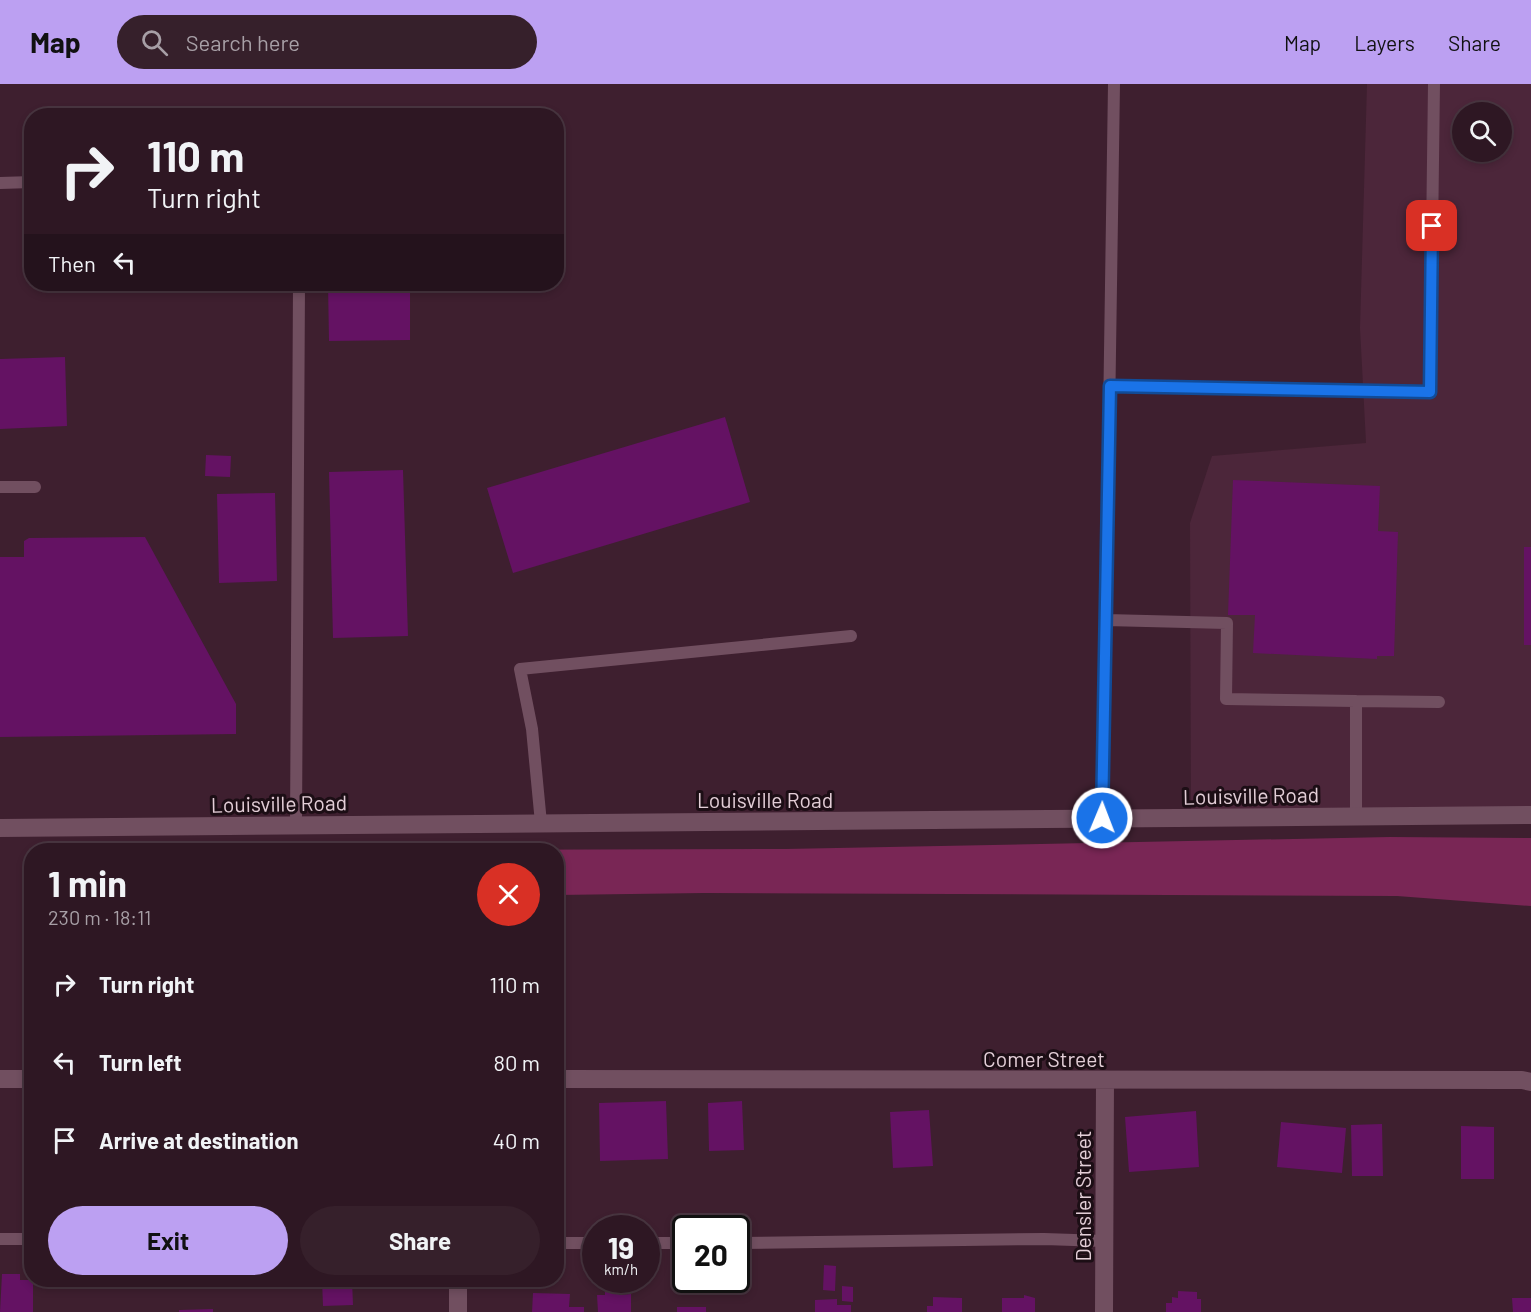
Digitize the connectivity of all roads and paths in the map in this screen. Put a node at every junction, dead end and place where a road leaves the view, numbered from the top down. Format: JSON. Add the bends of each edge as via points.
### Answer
{"nodes":[{"id":1,"x":1114,"y":84,"type":"edge"},
{"id":2,"x":1434,"y":84,"type":"edge"},
{"id":3,"x":24,"y":182,"type":"edge"},
{"id":4,"x":0,"y":183,"type":"edge"},
{"id":5,"x":299,"y":291,"type":"edge"},
{"id":6,"x":1110,"y":386,"type":"junction"},
{"id":7,"x":0,"y":487,"type":"edge"},
{"id":8,"x":35,"y":487,"type":"dead end"},
{"id":9,"x":1106,"y":620,"type":"junction"},
{"id":10,"x":851,"y":636,"type":"dead end"},
{"id":11,"x":1356,"y":701,"type":"junction"},
{"id":12,"x":1439,"y":702,"type":"dead end"},
{"id":13,"x":1531,"y":815,"type":"edge"},
{"id":14,"x":1356,"y":816,"type":"junction"},
{"id":15,"x":1102,"y":818,"type":"junction"},
{"id":16,"x":541,"y":823,"type":"junction"},
{"id":17,"x":296,"y":826,"type":"junction"},
{"id":18,"x":0,"y":828,"type":"edge"},
{"id":19,"x":0,"y":1079,"type":"edge"},
{"id":20,"x":24,"y":1079,"type":"edge"},
{"id":21,"x":564,"y":1079,"type":"edge"},
{"id":22,"x":1105,"y":1081,"type":"junction"},
{"id":23,"x":1531,"y":1082,"type":"edge"},
{"id":24,"x":0,"y":1239,"type":"edge"},
{"id":25,"x":24,"y":1239,"type":"edge"},
{"id":26,"x":1104,"y":1241,"type":"junction"},
{"id":27,"x":564,"y":1243,"type":"edge"},
{"id":28,"x":582,"y":1243,"type":"edge"},
{"id":29,"x":750,"y":1243,"type":"edge"},
{"id":30,"x":458,"y":1287,"type":"edge"},
{"id":31,"x":458,"y":1312,"type":"edge"},
{"id":32,"x":1104,"y":1312,"type":"edge"}],
"edges":[{"from":1,"to":6,"type":"lane"},
{"from":2,"to":6,"type":"lane","via":[[1430,392]]},
{"from":3,"to":4,"type":"lane"},
{"from":5,"to":17,"type":"lane"},
{"from":6,"to":9,"type":"lane"},
{"from":7,"to":8,"type":"lane"},
{"from":9,"to":11,"type":"lane","via":[[1227,624],[1226,699]]},
{"from":9,"to":15,"type":"lane"},
{"from":10,"to":16,"type":"lane","via":[[520,669],[532,729]]},
{"from":11,"to":12,"type":"lane"},
{"from":11,"to":14,"type":"lane"},
{"from":13,"to":14,"type":"main road","name":"Louisville Road"},
{"from":14,"to":15,"type":"main road","name":"Louisville Road"},
{"from":15,"to":16,"type":"main road","name":"Louisville Road"},
{"from":16,"to":17,"type":"main road","name":"Louisville Road"},
{"from":17,"to":18,"type":"main road","name":"Louisville Road"},
{"from":19,"to":20,"type":"main road"},
{"from":21,"to":22,"type":"main road","name":"Comer Street"},
{"from":22,"to":23,"type":"main road","name":"Comer Street"},
{"from":22,"to":26,"type":"main road","name":"Densler Street"},
{"from":24,"to":25,"type":"lane"},
{"from":26,"to":29,"type":"lane"},
{"from":26,"to":32,"type":"main road","name":"Densler Street"},
{"from":27,"to":28,"type":"lane"},
{"from":30,"to":31,"type":"main road"}]}
